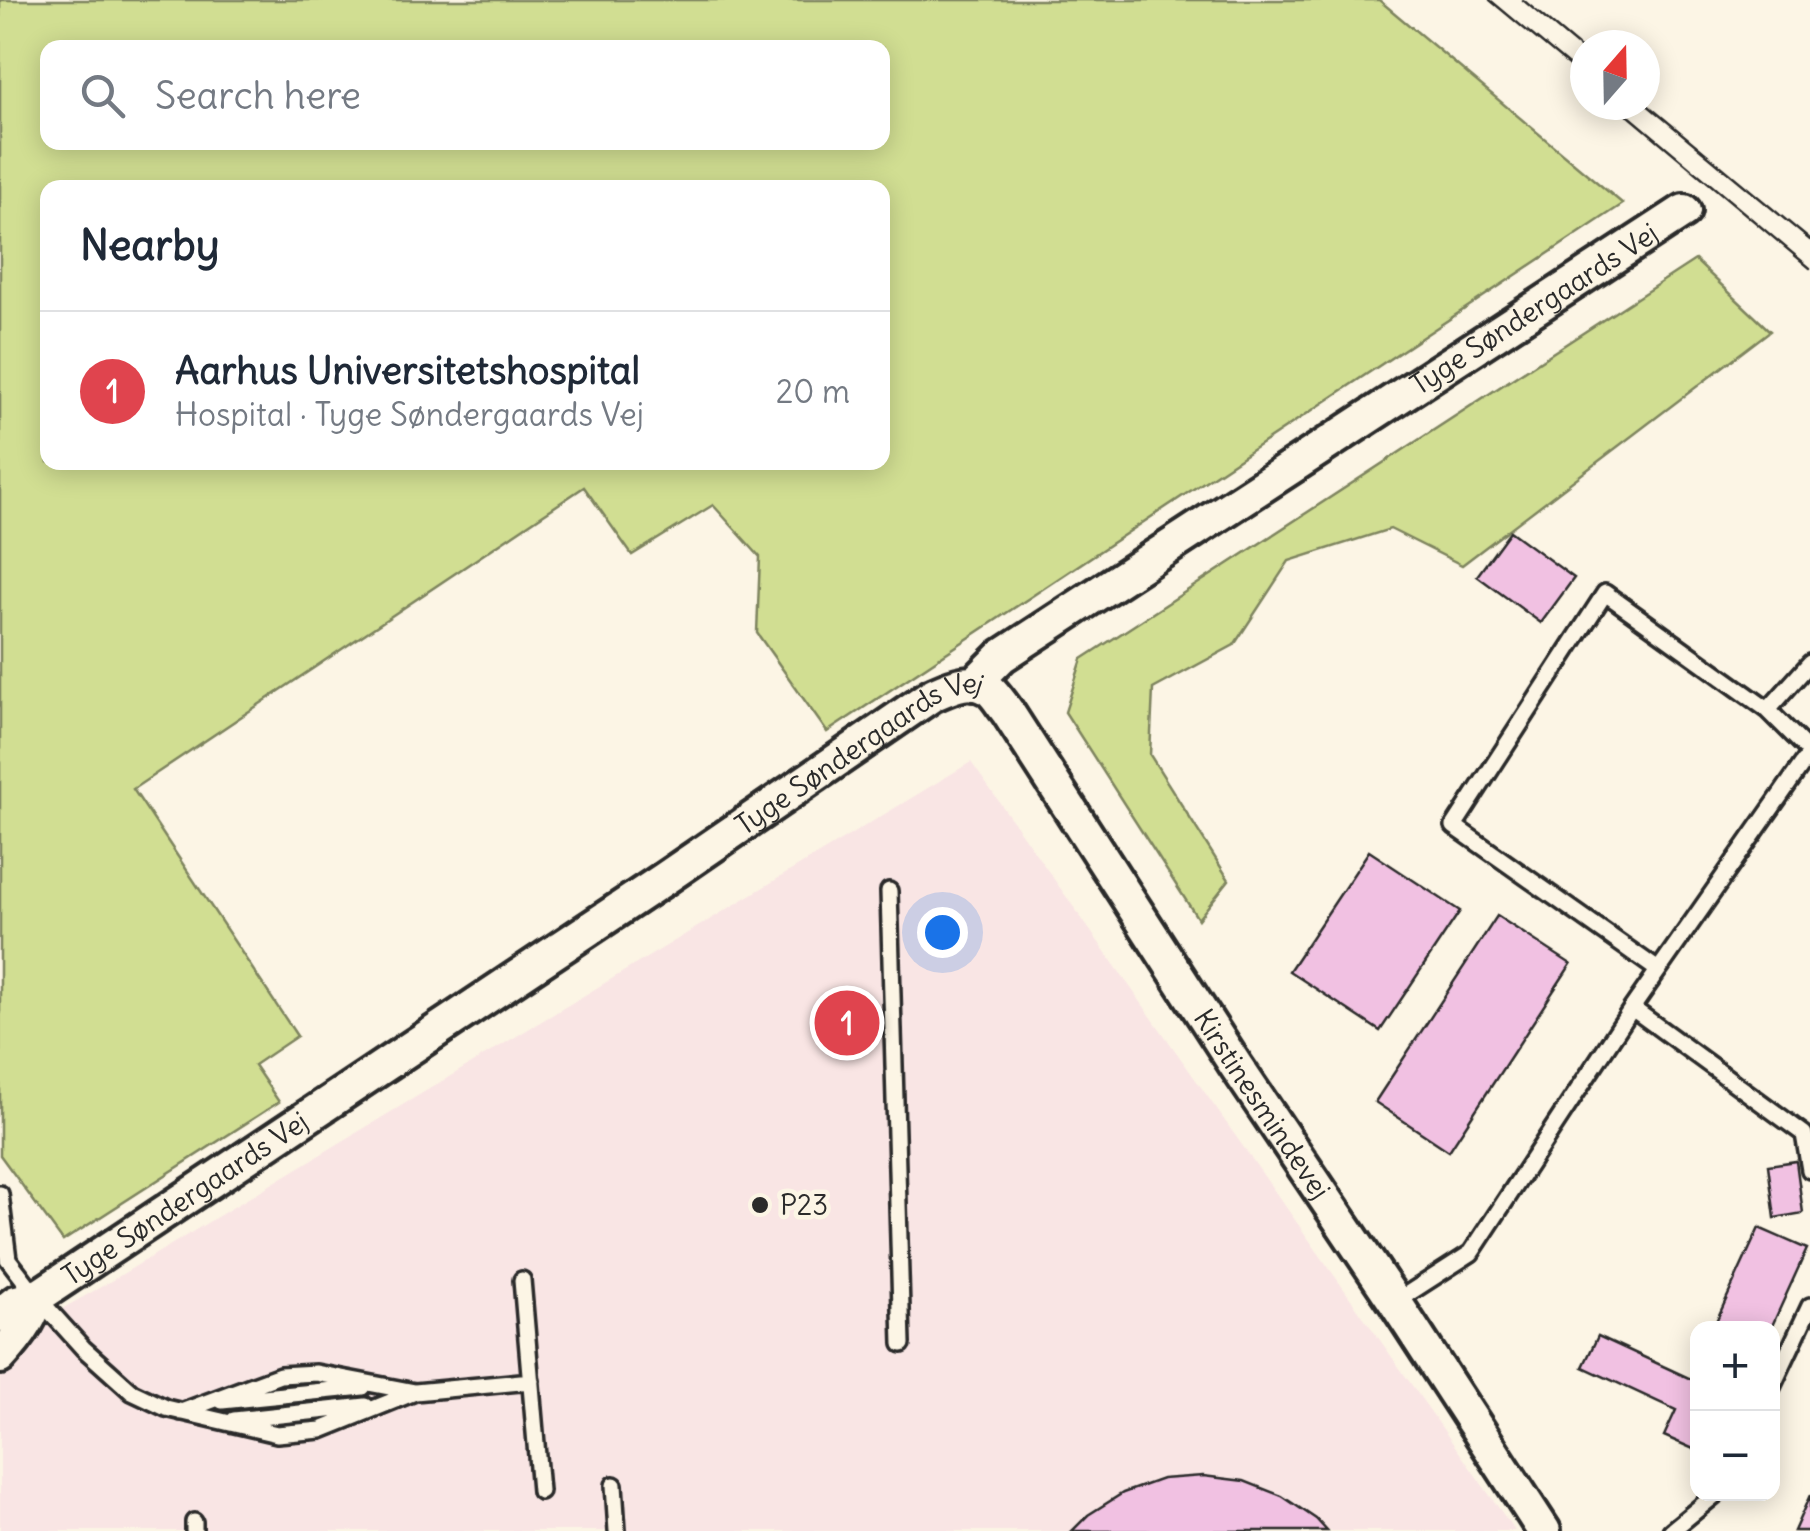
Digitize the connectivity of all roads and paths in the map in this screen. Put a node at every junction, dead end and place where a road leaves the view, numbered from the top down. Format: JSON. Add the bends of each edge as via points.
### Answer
{"nodes":[{"id":1,"x":1684,"y":211,"type":"dead end"},
{"id":2,"x":1810,"y":662,"type":"edge"},
{"id":3,"x":974,"y":684,"type":"junction"},
{"id":4,"x":1768,"y":710,"type":"junction"},
{"id":5,"x":1810,"y":753,"type":"edge"},
{"id":6,"x":890,"y":891,"type":"dead end"},
{"id":7,"x":1658,"y":970,"type":"junction"},
{"id":8,"x":1632,"y":1008,"type":"junction"},
{"id":9,"x":1807,"y":1130,"type":"edge"},
{"id":10,"x":1810,"y":1170,"type":"edge"},
{"id":11,"x":0,"y":1194,"type":"edge"},
{"id":12,"x":522,"y":1280,"type":"dead end"},
{"id":13,"x":37,"y":1297,"type":"junction"},
{"id":14,"x":1395,"y":1302,"type":"junction"},
{"id":15,"x":1810,"y":1306,"type":"edge"},
{"id":16,"x":1,"y":1314,"type":"edge"},
{"id":17,"x":902,"y":1344,"type":"dead end"},
{"id":18,"x":0,"y":1356,"type":"edge"},
{"id":19,"x":1780,"y":1370,"type":"edge"},
{"id":20,"x":531,"y":1381,"type":"junction"},
{"id":21,"x":416,"y":1392,"type":"junction"},
{"id":22,"x":181,"y":1412,"type":"junction"},
{"id":23,"x":614,"y":1485,"type":"dead end"},
{"id":24,"x":540,"y":1491,"type":"dead end"},
{"id":25,"x":1707,"y":1501,"type":"edge"},
{"id":26,"x":618,"y":1531,"type":"edge"},
{"id":27,"x":1544,"y":1531,"type":"edge"},
{"id":28,"x":1671,"y":1531,"type":"edge"}],
"edges":[{"from":1,"to":3,"type":"street","name":"Tyge Søndergaards Vej","via":[[1002,656]]},
{"from":2,"to":4,"type":"lane"},
{"from":3,"to":13,"type":"street","name":"Tyge Søndergaards Vej","via":[[957,683],[932,695]]},
{"from":3,"to":14,"type":"street","name":"Kirstinesmindevej","via":[[990,690],[1007,711]]},
{"from":4,"to":5,"type":"lane"},
{"from":4,"to":7,"type":"lane","via":[[1604,592],[1454,826]]},
{"from":5,"to":7,"type":"lane"},
{"from":6,"to":17,"type":"lane"},
{"from":7,"to":8,"type":"lane"},
{"from":8,"to":9,"type":"lane"},
{"from":8,"to":14,"type":"lane","via":[[1471,1253]]},
{"from":9,"to":10,"type":"lane"},
{"from":11,"to":13,"type":"lane","via":[[8,1258]]},
{"from":12,"to":20,"type":"lane"},
{"from":13,"to":16,"type":"street","name":"Tyge Søndergaards Vej"},
{"from":13,"to":18,"type":"street","name":"Tyge Søndergaards Vej"},
{"from":13,"to":22,"type":"lane","via":[[132,1392]]},
{"from":14,"to":27,"type":"street","name":"Kirstinesmindevej"},
{"from":15,"to":19,"type":"lane"},
{"from":20,"to":21,"type":"lane"},
{"from":20,"to":24,"type":"lane"},
{"from":21,"to":22,"type":"lane","via":[[382,1385],[203,1403]]},
{"from":21,"to":22,"type":"lane","via":[[387,1404],[220,1421]]},
{"from":23,"to":26,"type":"lane"},
{"from":25,"to":28,"type":"lane"}]}
